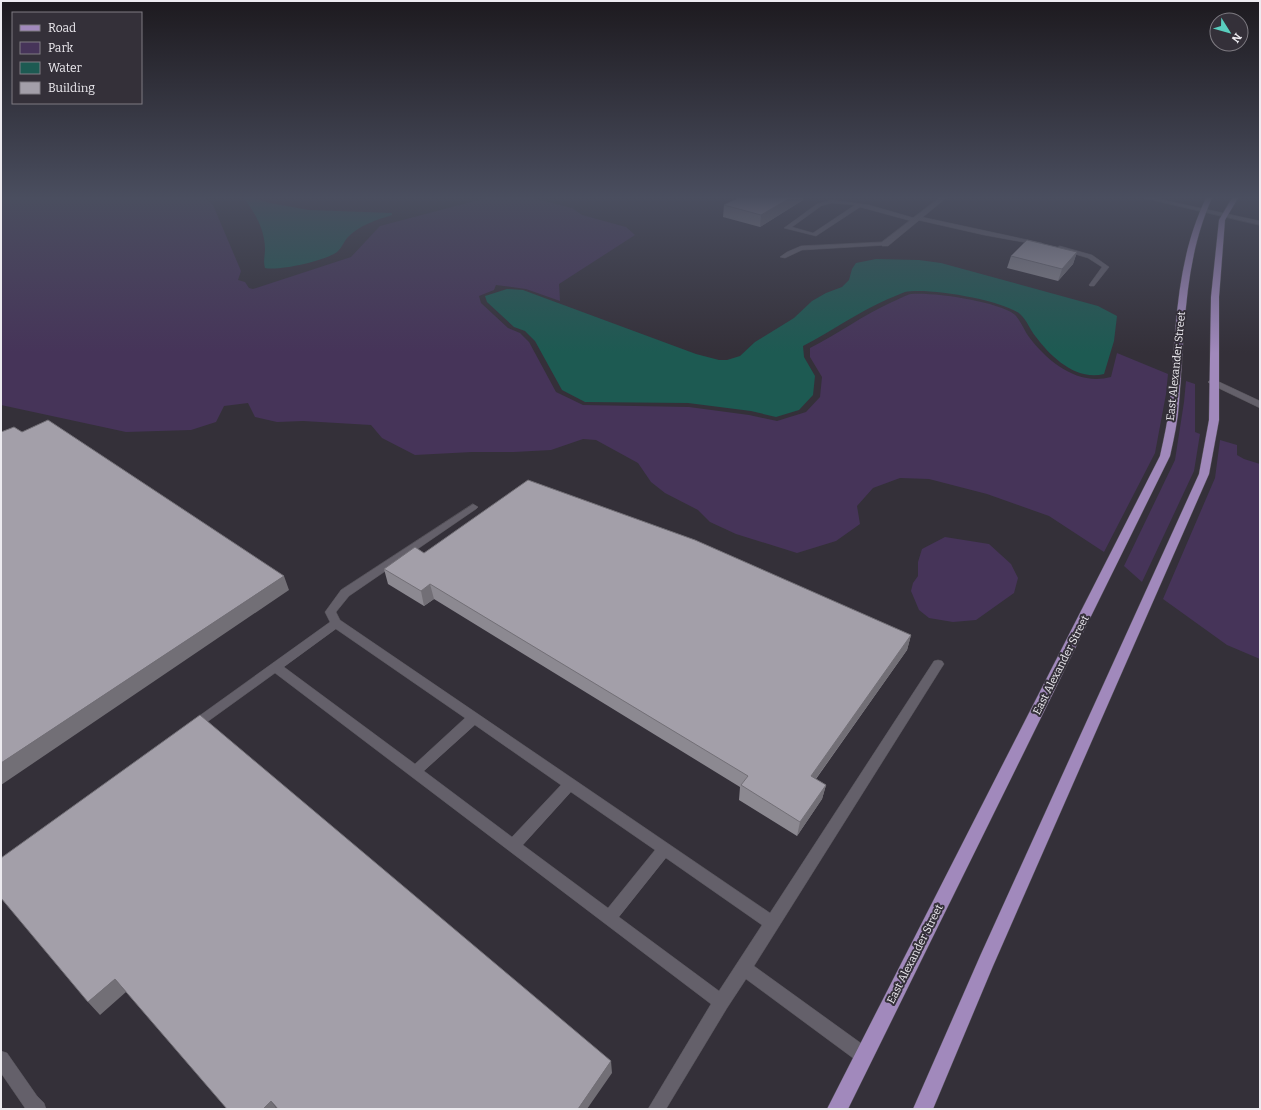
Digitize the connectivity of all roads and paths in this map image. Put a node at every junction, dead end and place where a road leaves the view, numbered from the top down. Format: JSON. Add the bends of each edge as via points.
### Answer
{"nodes":[{"id":1,"x":796,"y":250,"type":"edge"},
{"id":2,"x":1069,"y":250,"type":"edge"},
{"id":3,"x":1191,"y":250,"type":"edge"},
{"id":4,"x":1219,"y":250,"type":"edge"},
{"id":5,"x":783,"y":257,"type":"dead end"},
{"id":6,"x":1092,"y":285,"type":"dead end"},
{"id":7,"x":1213,"y":382,"type":"junction"},
{"id":8,"x":1260,"y":405,"type":"edge"},
{"id":9,"x":473,"y":507,"type":"dead end"},
{"id":10,"x":336,"y":623,"type":"junction"},
{"id":11,"x":938,"y":664,"type":"dead end"},
{"id":12,"x":276,"y":667,"type":"junction"},
{"id":13,"x":474,"y":718,"type":"junction"},
{"id":14,"x":180,"y":736,"type":"edge"},
{"id":15,"x":415,"y":772,"type":"junction"},
{"id":16,"x":570,"y":784,"type":"junction"},
{"id":17,"x":513,"y":846,"type":"junction"},
{"id":18,"x":664,"y":849,"type":"junction"},
{"id":19,"x":609,"y":918,"type":"junction"},
{"id":20,"x":772,"y":923,"type":"junction"},
{"id":21,"x":744,"y":968,"type":"junction"},
{"id":22,"x":721,"y":1002,"type":"junction"},
{"id":23,"x":863,"y":1055,"type":"junction"},
{"id":24,"x":1,"y":1059,"type":"edge"},
{"id":25,"x":38,"y":1109,"type":"edge"},
{"id":26,"x":656,"y":1109,"type":"edge"},
{"id":27,"x":837,"y":1109,"type":"edge"},
{"id":28,"x":923,"y":1109,"type":"edge"}],
"edges":[{"from":1,"to":5,"type":"lane"},
{"from":2,"to":6,"type":"lane","via":[[1083,253],[1106,267]]},
{"from":3,"to":23,"type":"main road","name":"East Alexander Street","via":[[1186,268],[1175,396],[1165,456]]},
{"from":4,"to":7,"type":"main road"},
{"from":7,"to":8,"type":"street"},
{"from":7,"to":28,"type":"main road","via":[[1214,420],[1204,474]]},
{"from":9,"to":10,"type":"lane","via":[[345,593],[330,612]]},
{"from":10,"to":12,"type":"lane"},
{"from":10,"to":13,"type":"lane"},
{"from":11,"to":20,"type":"lane"},
{"from":12,"to":14,"type":"lane"},
{"from":12,"to":15,"type":"lane"},
{"from":13,"to":15,"type":"lane"},
{"from":13,"to":16,"type":"lane"},
{"from":15,"to":17,"type":"lane"},
{"from":16,"to":17,"type":"lane"},
{"from":16,"to":18,"type":"lane"},
{"from":17,"to":19,"type":"lane"},
{"from":18,"to":19,"type":"lane"},
{"from":18,"to":20,"type":"lane"},
{"from":19,"to":22,"type":"lane"},
{"from":20,"to":21,"type":"lane"},
{"from":21,"to":22,"type":"lane"},
{"from":21,"to":23,"type":"lane"},
{"from":22,"to":26,"type":"lane"},
{"from":23,"to":27,"type":"main road","name":"East Alexander Street"},
{"from":24,"to":25,"type":"lane"}]}
